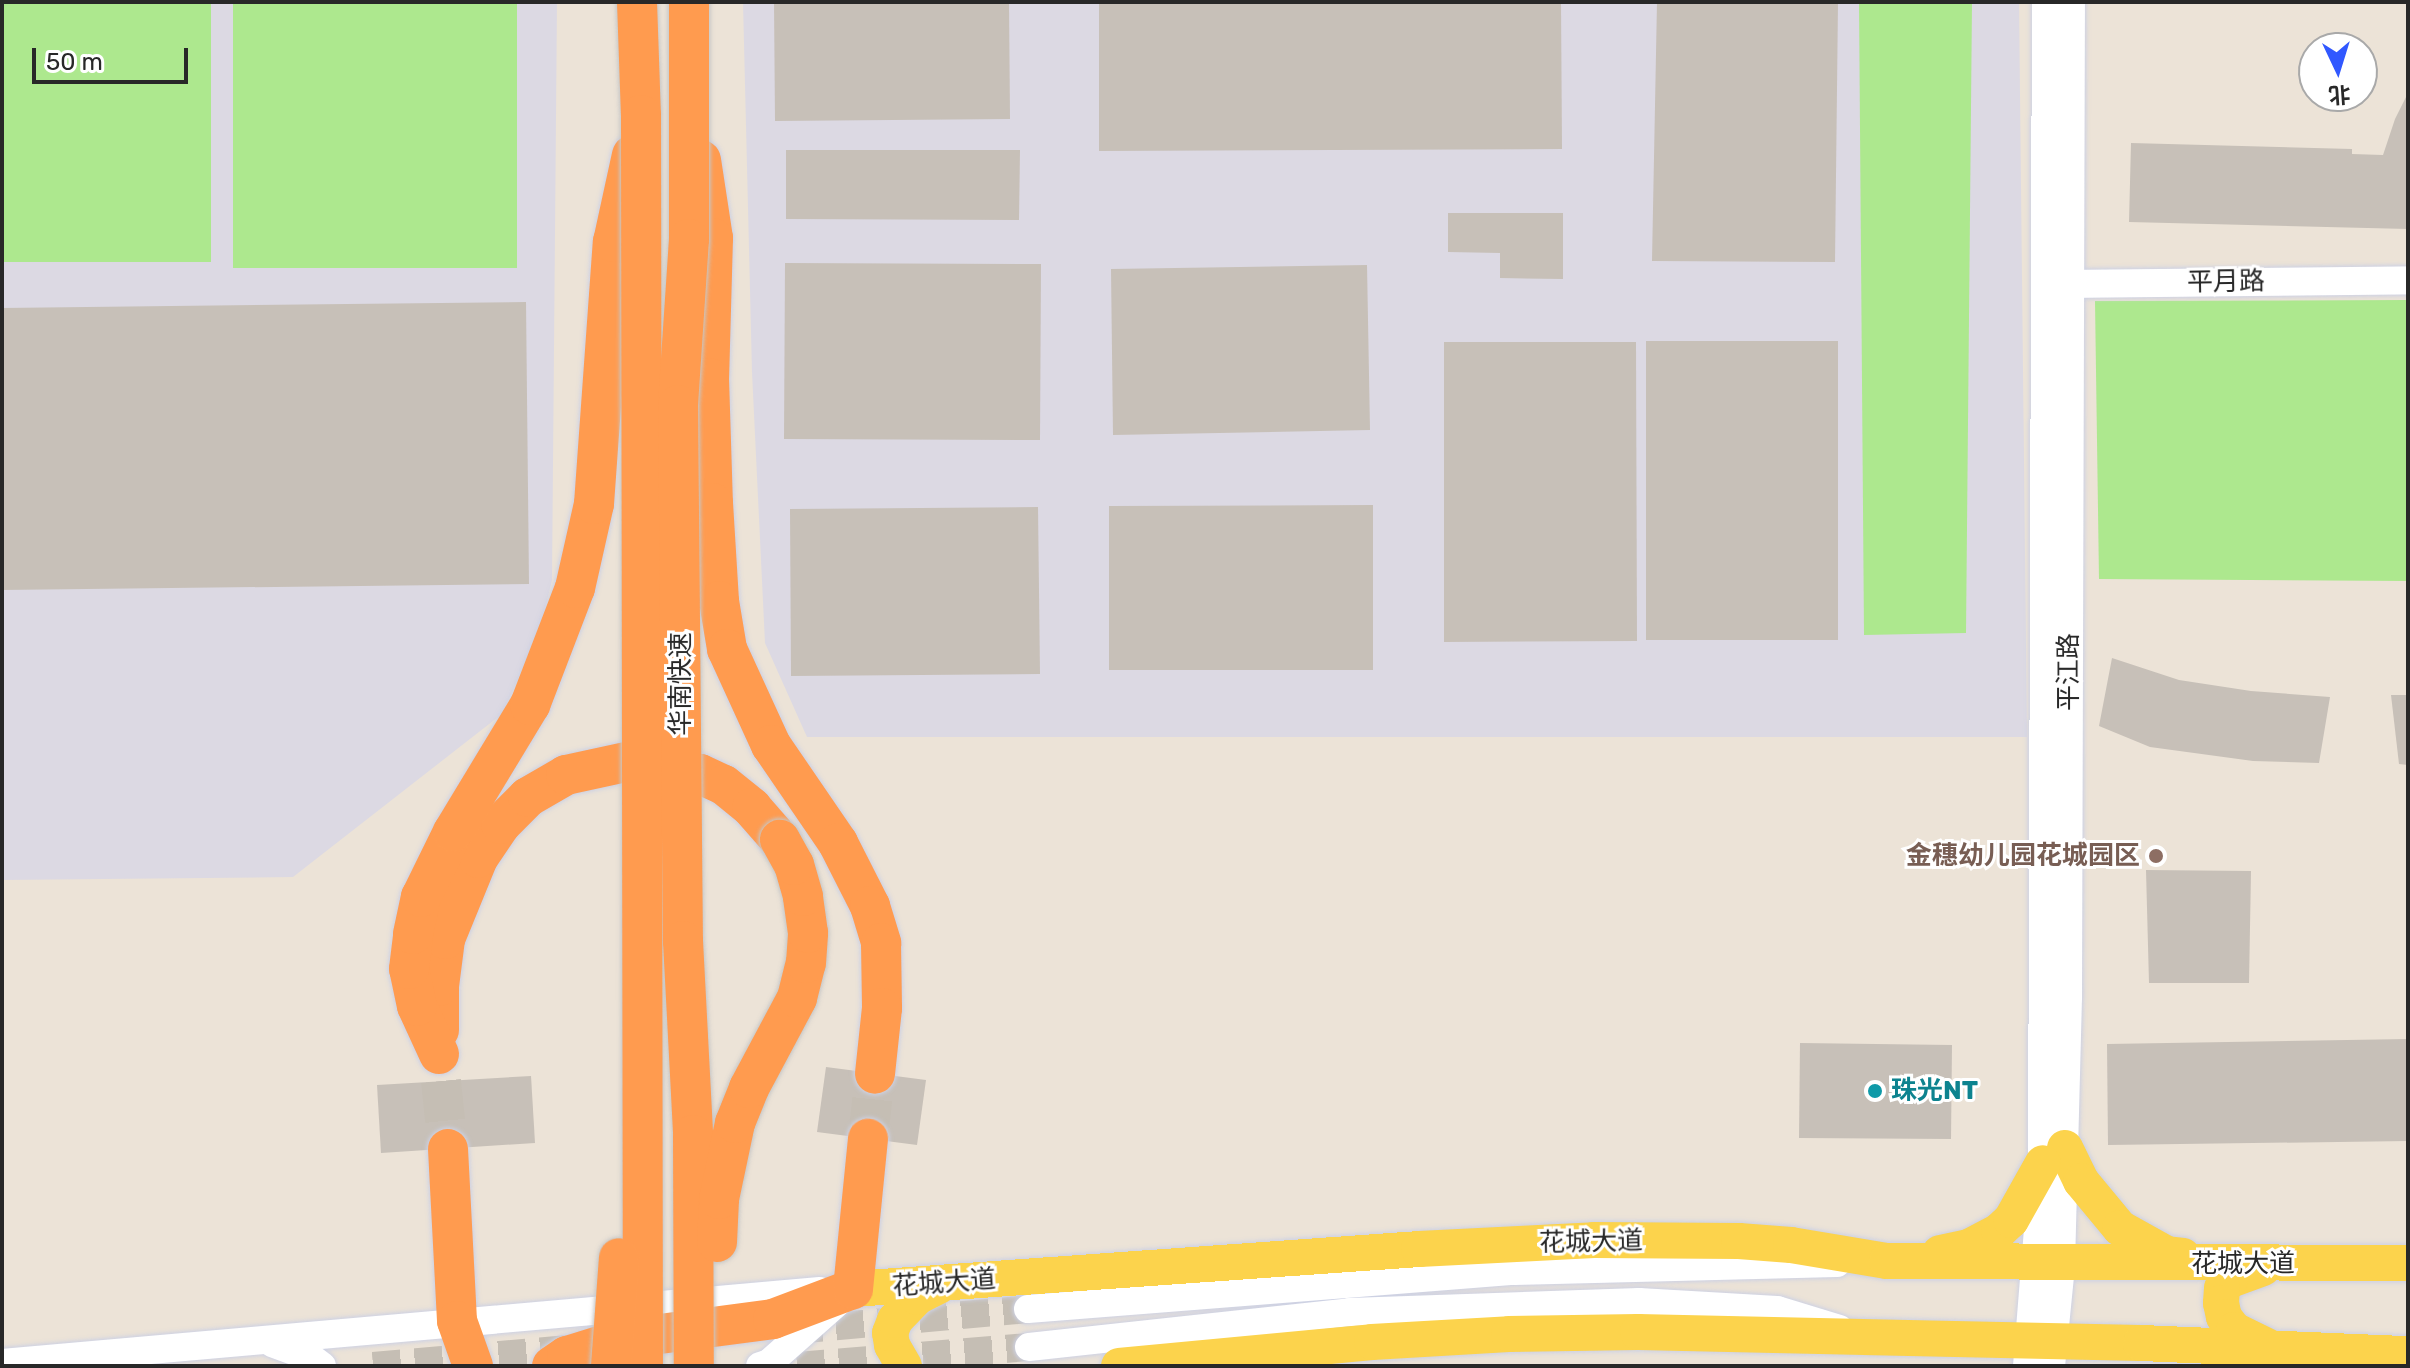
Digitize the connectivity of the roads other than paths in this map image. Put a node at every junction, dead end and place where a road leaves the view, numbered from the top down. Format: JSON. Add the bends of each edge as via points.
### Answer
{"nodes":[{"id":1,"x":637,"y":2,"type":"edge"},
{"id":2,"x":689,"y":2,"type":"edge"},
{"id":3,"x":2046,"y":2,"type":"edge"},
{"id":4,"x":2071,"y":2,"type":"edge"},
{"id":5,"x":690,"y":93,"type":"junction"},
{"id":6,"x":641,"y":115,"type":"junction"},
{"id":7,"x":2408,"y":280,"type":"edge"},
{"id":8,"x":2057,"y":284,"type":"junction"},
{"id":9,"x":642,"y":999,"type":"junction"},
{"id":10,"x":875,"y":1074,"type":"tunnel mouth"},
{"id":11,"x":868,"y":1139,"type":"tunnel mouth"},
{"id":12,"x":448,"y":1149,"type":"tunnel mouth"},
{"id":13,"x":2054,"y":1156,"type":"junction"},
{"id":14,"x":1887,"y":1261,"type":"junction"},
{"id":15,"x":2408,"y":1263,"type":"edge"},
{"id":16,"x":2050,"y":1264,"type":"junction"},
{"id":17,"x":2276,"y":1264,"type":"junction"},
{"id":18,"x":944,"y":1284,"type":"junction"},
{"id":19,"x":853,"y":1289,"type":"junction"},
{"id":20,"x":1028,"y":1309,"type":"tunnel mouth"},
{"id":21,"x":457,"y":1321,"type":"junction"},
{"id":22,"x":1864,"y":1336,"type":"junction"},
{"id":23,"x":268,"y":1341,"type":"junction"},
{"id":24,"x":2141,"y":1343,"type":"junction"},
{"id":25,"x":1029,"y":1347,"type":"tunnel mouth"},
{"id":26,"x":2270,"y":1347,"type":"junction"},
{"id":27,"x":2040,"y":1353,"type":"edge"},
{"id":28,"x":2408,"y":1354,"type":"edge"},
{"id":29,"x":2,"y":1363,"type":"edge"},
{"id":30,"x":322,"y":1366,"type":"edge"},
{"id":31,"x":473,"y":1366,"type":"edge"},
{"id":32,"x":552,"y":1366,"type":"tunnel mouth"},
{"id":33,"x":611,"y":1366,"type":"edge"},
{"id":34,"x":643,"y":1366,"type":"edge"},
{"id":35,"x":694,"y":1366,"type":"edge"},
{"id":36,"x":711,"y":1366,"type":"edge"},
{"id":37,"x":760,"y":1366,"type":"edge"},
{"id":38,"x":904,"y":1366,"type":"edge"},
{"id":39,"x":1119,"y":1366,"type":"edge"},
{"id":40,"x":1959,"y":1366,"type":"edge"},
{"id":41,"x":2084,"y":1366,"type":"edge"}],
"edges":[{"from":1,"to":6,"type":"highway","name":"华南快速","bridge":true},
{"from":2,"to":5,"type":"highway","name":"华南快速","bridge":true},
{"from":3,"to":8,"type":"street","name":"平江路"},
{"from":4,"to":8,"type":"street","name":"平江路"},
{"from":5,"to":10,"type":"highway","bridge":true,"via":[[713,238],[713,503],[727,649],[771,745],[838,843],[870,906],[881,943]]},
{"from":5,"to":35,"type":"highway","name":"华南快速","bridge":true,"via":[[689,239],[678,405]]},
{"from":6,"to":9,"type":"highway","name":"华南快速","bridge":true},
{"from":6,"to":36,"type":"highway","bridge":true,"via":[[613,242],[594,504],[575,588],[530,705],[453,832],[421,897],[409,969],[440,1068],[441,970],[459,897],[493,835],[528,797],[566,775],[630,761],[668,766],[724,785],[780,840],[803,896],[806,963],[797,998],[735,1123],[719,1199]]},
{"from":7,"to":8,"type":"street","name":"平月路"},
{"from":8,"to":13,"type":"street","name":"平江路"},
{"from":9,"to":33,"type":"highway","bridge":true},
{"from":9,"to":34,"type":"highway","name":"华南快速","bridge":true},
{"from":11,"to":19,"type":"highway"},
{"from":12,"to":21,"type":"highway"},
{"from":13,"to":14,"type":"main road","via":[[1999,1231],[1969,1247]]},
{"from":13,"to":16,"type":"street","name":"平江路"},
{"from":13,"to":17,"type":"main road","via":[[2120,1228],[2167,1254]]},
{"from":14,"to":16,"type":"main road","name":"花城大道"},
{"from":14,"to":18,"type":"main road","name":"花城大道","via":[[1739,1241],[1594,1240]]},
{"from":14,"to":20,"type":"street","name":"花城大道","via":[[1514,1271]]},
{"from":15,"to":17,"type":"main road","name":"花城大道"},
{"from":16,"to":17,"type":"main road","name":"花城大道"},
{"from":16,"to":27,"type":"street","name":"平江路"},
{"from":17,"to":26,"type":"main road","via":[[2239,1276],[2222,1288],[2224,1317],[2234,1330]]},
{"from":18,"to":19,"type":"main road","name":"花城大道"},
{"from":18,"to":38,"type":"main road","via":[[917,1297],[895,1320],[892,1345]]},
{"from":19,"to":21,"type":"street","name":"花城大道"},
{"from":19,"to":32,"type":"highway","via":[[773,1319],[622,1339]]},
{"from":19,"to":37,"type":"street"},
{"from":21,"to":23,"type":"street","name":"花城大道"},
{"from":21,"to":31,"type":"highway"},
{"from":22,"to":25,"type":"street","via":[[1777,1310],[1639,1302],[1350,1312]]},
{"from":22,"to":27,"type":"main road"},
{"from":22,"to":39,"type":"main road","via":[[1509,1334]]},
{"from":22,"to":40,"type":"main road"},
{"from":23,"to":29,"type":"street","name":"花城大道"},
{"from":23,"to":30,"type":"street"},
{"from":24,"to":26,"type":"main road"},
{"from":24,"to":27,"type":"main road"},
{"from":24,"to":41,"type":"main road"},
{"from":26,"to":28,"type":"main road"}]}
